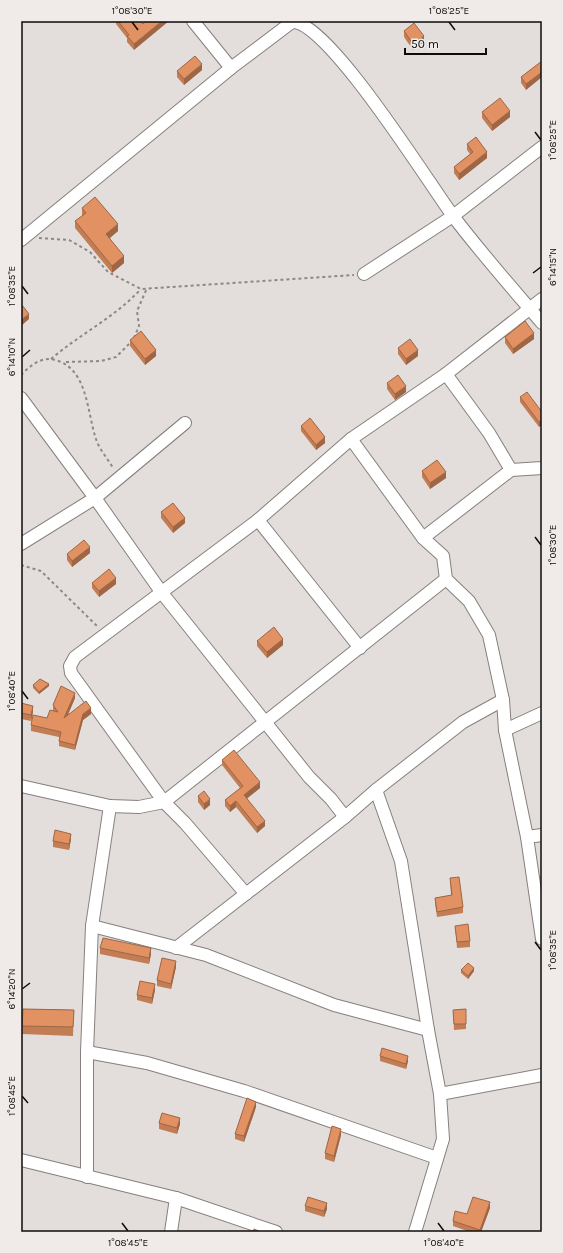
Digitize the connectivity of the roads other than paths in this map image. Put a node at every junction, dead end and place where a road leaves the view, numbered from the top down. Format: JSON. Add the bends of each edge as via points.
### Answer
{"nodes":[{"id":1,"x":194,"y":21,"type":"edge"},
{"id":2,"x":231,"y":68,"type":"junction"},
{"id":3,"x":542,"y":147,"type":"edge"},
{"id":4,"x":453,"y":216,"type":"junction"},
{"id":5,"x":24,"y":238,"type":"edge"},
{"id":6,"x":364,"y":274,"type":"road end"},
{"id":7,"x":542,"y":299,"type":"edge"},
{"id":8,"x":529,"y":309,"type":"junction"},
{"id":9,"x":542,"y":324,"type":"edge"},
{"id":10,"x":446,"y":374,"type":"junction"},
{"id":11,"x":21,"y":398,"type":"edge"},
{"id":12,"x":184,"y":423,"type":"dead end"},
{"id":13,"x":351,"y":439,"type":"junction"},
{"id":14,"x":542,"y":468,"type":"edge"},
{"id":15,"x":511,"y":470,"type":"junction"},
{"id":16,"x":95,"y":498,"type":"junction"},
{"id":17,"x":258,"y":520,"type":"junction"},
{"id":18,"x":423,"y":538,"type":"junction"},
{"id":19,"x":21,"y":544,"type":"edge"},
{"id":20,"x":446,"y":579,"type":"junction"},
{"id":21,"x":162,"y":593,"type":"junction"},
{"id":22,"x":360,"y":648,"type":"junction"},
{"id":23,"x":503,"y":700,"type":"junction"},
{"id":24,"x":542,"y":713,"type":"edge"},
{"id":25,"x":264,"y":721,"type":"junction"},
{"id":26,"x":505,"y":730,"type":"junction"},
{"id":27,"x":21,"y":786,"type":"edge"},
{"id":28,"x":376,"y":790,"type":"junction"},
{"id":29,"x":164,"y":802,"type":"junction"},
{"id":30,"x":110,"y":806,"type":"junction"},
{"id":31,"x":345,"y":817,"type":"junction"},
{"id":32,"x":542,"y":835,"type":"edge"},
{"id":33,"x":527,"y":836,"type":"junction"},
{"id":34,"x":246,"y":894,"type":"junction"},
{"id":35,"x":92,"y":926,"type":"junction"},
{"id":36,"x":542,"y":939,"type":"edge"},
{"id":37,"x":176,"y":948,"type":"junction"},
{"id":38,"x":428,"y":1030,"type":"junction"},
{"id":39,"x":87,"y":1052,"type":"junction"},
{"id":40,"x":542,"y":1074,"type":"edge"},
{"id":41,"x":440,"y":1094,"type":"junction"},
{"id":42,"x":437,"y":1158,"type":"junction"},
{"id":43,"x":21,"y":1160,"type":"edge"},
{"id":44,"x":87,"y":1177,"type":"junction"},
{"id":45,"x":176,"y":1198,"type":"junction"},
{"id":46,"x":171,"y":1232,"type":"edge"},
{"id":47,"x":276,"y":1232,"type":"edge"},
{"id":48,"x":415,"y":1232,"type":"edge"}],
"edges":[{"from":1,"to":2,"type":"street"},
{"from":2,"to":4,"type":"street","via":[[292,22],[305,25],[331,49],[393,127]]},
{"from":2,"to":5,"type":"street"},
{"from":3,"to":4,"type":"street"},
{"from":4,"to":6,"type":"street"},
{"from":4,"to":8,"type":"street"},
{"from":7,"to":8,"type":"street"},
{"from":8,"to":9,"type":"street"},
{"from":8,"to":10,"type":"street"},
{"from":10,"to":13,"type":"street"},
{"from":10,"to":15,"type":"street","via":[[489,433]]},
{"from":11,"to":16,"type":"street"},
{"from":12,"to":16,"type":"street"},
{"from":13,"to":17,"type":"street"},
{"from":13,"to":18,"type":"street"},
{"from":14,"to":15,"type":"street"},
{"from":15,"to":18,"type":"street"},
{"from":16,"to":19,"type":"street"},
{"from":16,"to":21,"type":"street"},
{"from":17,"to":21,"type":"street"},
{"from":17,"to":22,"type":"street"},
{"from":18,"to":20,"type":"street","via":[[443,556]]},
{"from":20,"to":22,"type":"street"},
{"from":20,"to":23,"type":"street","via":[[469,601],[489,635]]},
{"from":21,"to":25,"type":"street"},
{"from":21,"to":29,"type":"street","via":[[75,657],[70,666],[71,673]]},
{"from":22,"to":25,"type":"street"},
{"from":23,"to":26,"type":"street"},
{"from":23,"to":28,"type":"street","via":[[463,722]]},
{"from":24,"to":26,"type":"street"},
{"from":25,"to":29,"type":"street"},
{"from":25,"to":31,"type":"street"},
{"from":26,"to":33,"type":"street"},
{"from":27,"to":30,"type":"street"},
{"from":28,"to":31,"type":"street"},
{"from":28,"to":38,"type":"street","via":[[401,861]]},
{"from":29,"to":30,"type":"street","via":[[139,807]]},
{"from":29,"to":34,"type":"street"},
{"from":30,"to":35,"type":"street"},
{"from":31,"to":34,"type":"street"},
{"from":32,"to":33,"type":"street"},
{"from":33,"to":36,"type":"street"},
{"from":34,"to":37,"type":"street"},
{"from":35,"to":37,"type":"street"},
{"from":35,"to":39,"type":"street"},
{"from":37,"to":38,"type":"street","via":[[206,955],[334,1005]]},
{"from":38,"to":41,"type":"street"},
{"from":39,"to":42,"type":"street","via":[[147,1063],[244,1091]]},
{"from":39,"to":44,"type":"street"},
{"from":40,"to":41,"type":"street"},
{"from":41,"to":42,"type":"street","via":[[443,1139]]},
{"from":42,"to":48,"type":"street"},
{"from":43,"to":44,"type":"street"},
{"from":44,"to":45,"type":"street"},
{"from":45,"to":46,"type":"street"},
{"from":45,"to":47,"type":"street"}]}
